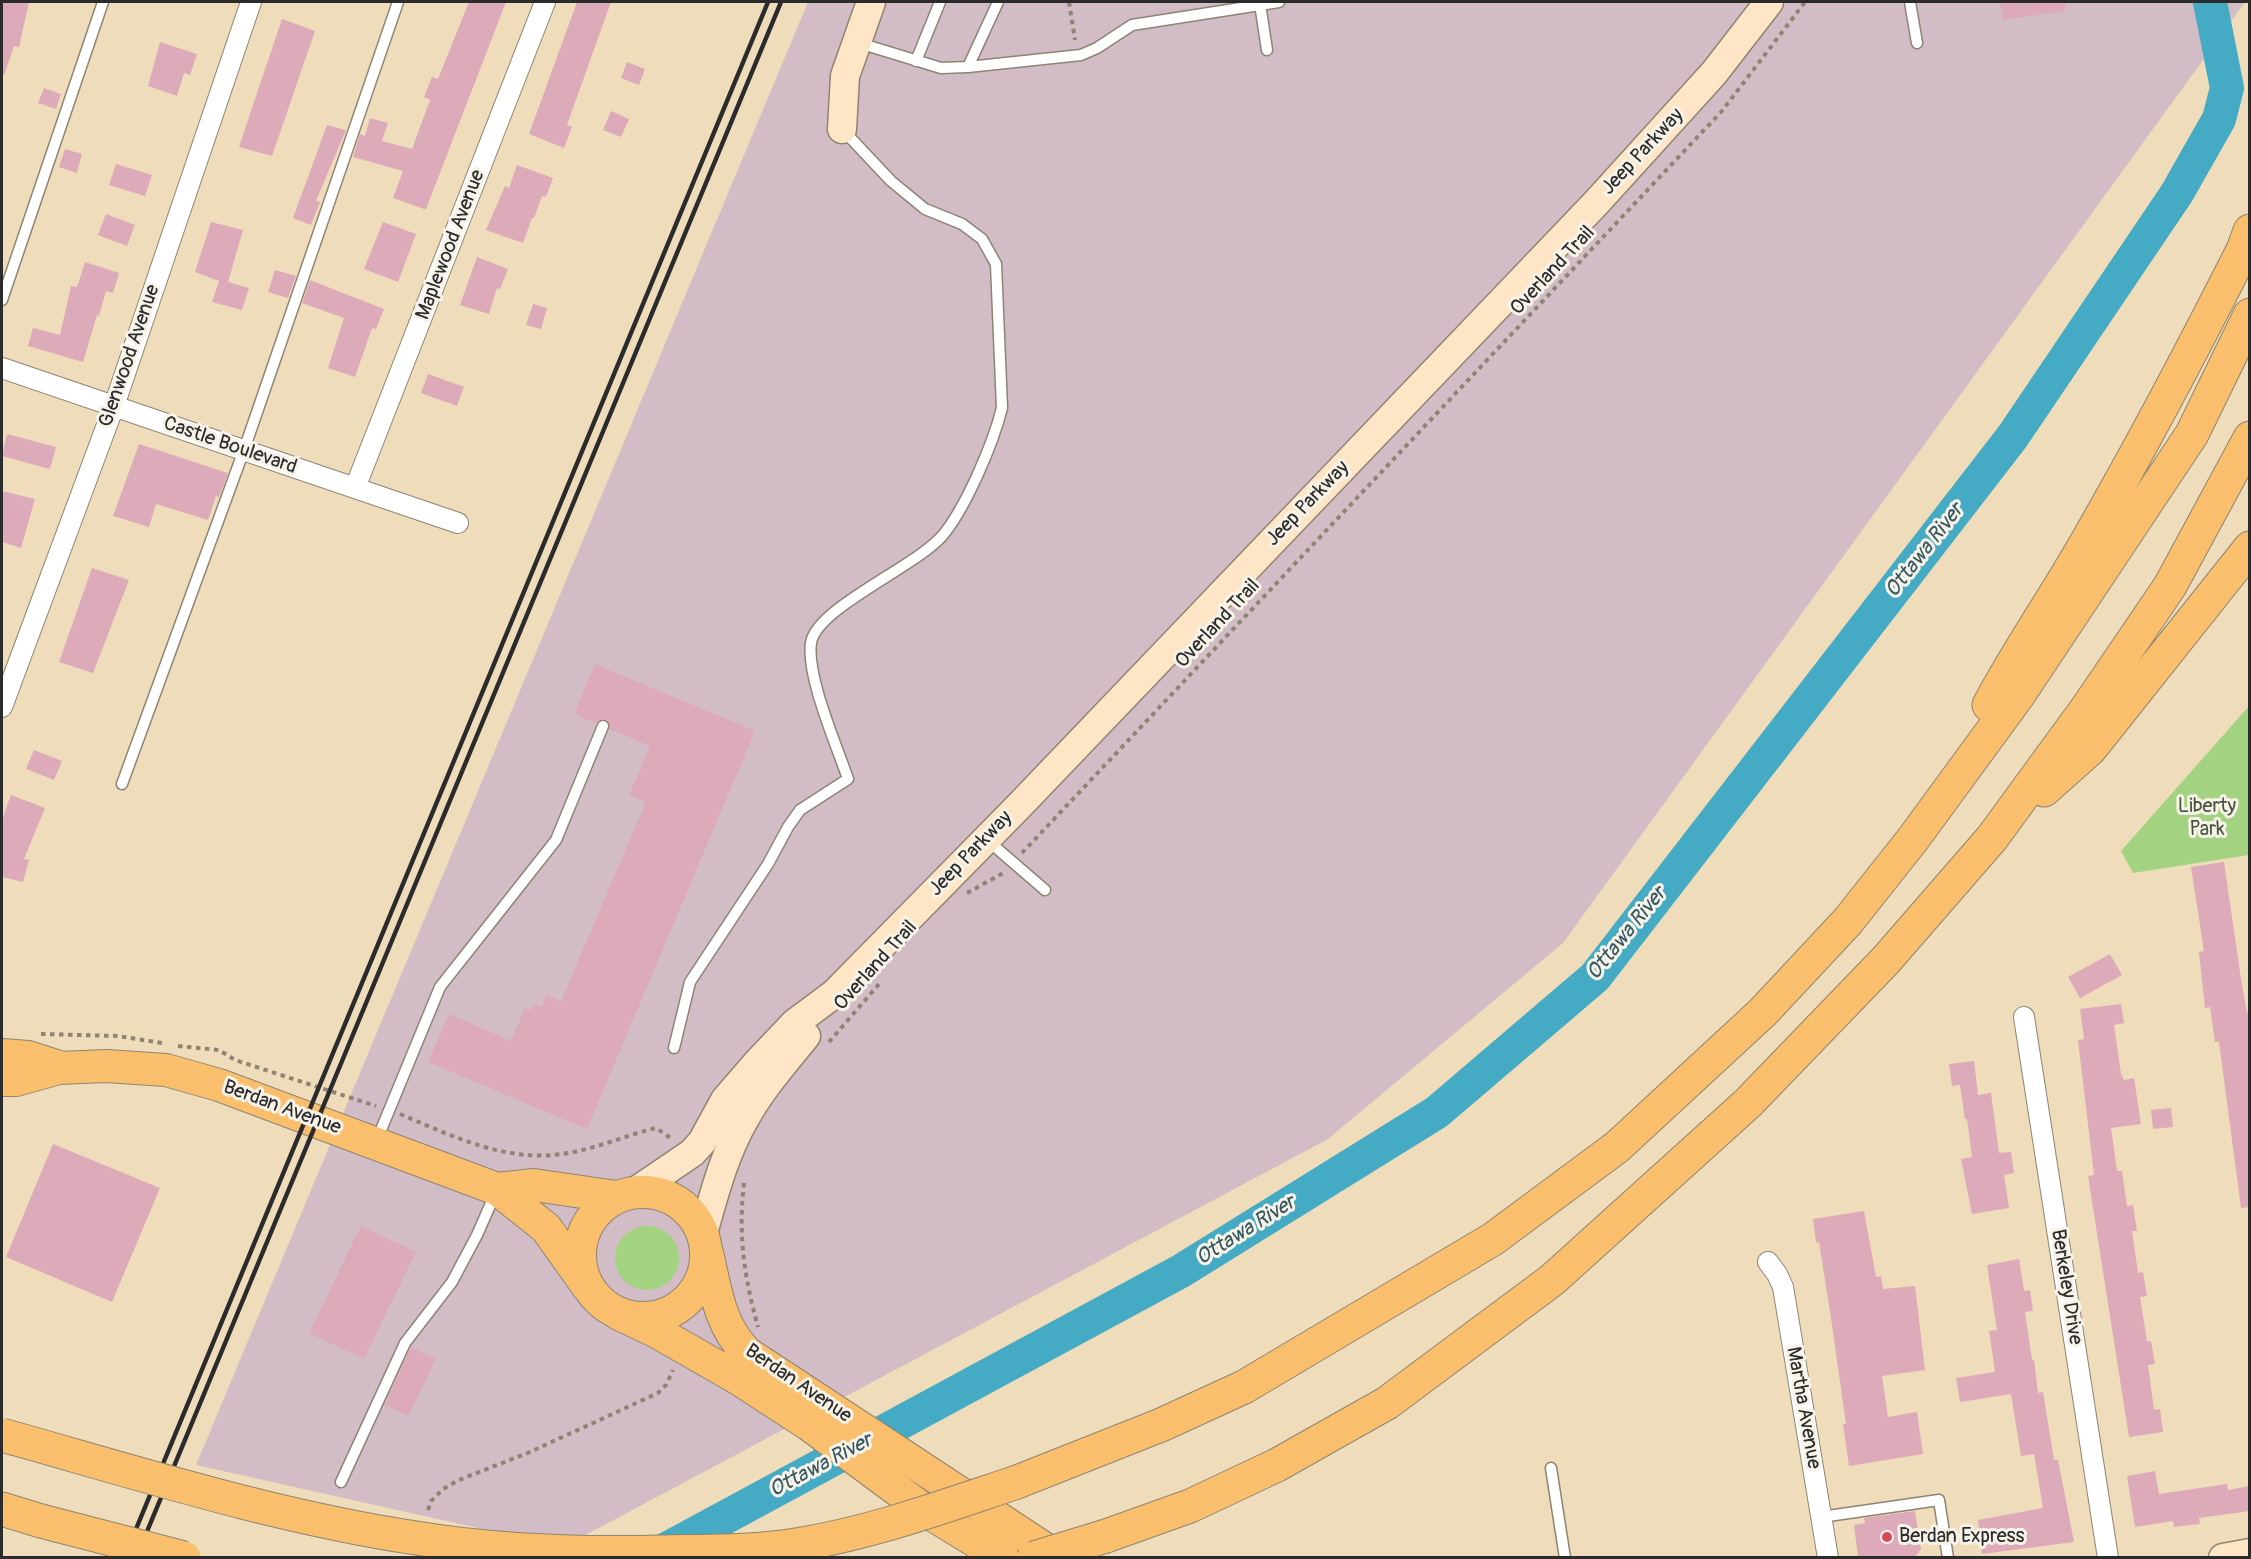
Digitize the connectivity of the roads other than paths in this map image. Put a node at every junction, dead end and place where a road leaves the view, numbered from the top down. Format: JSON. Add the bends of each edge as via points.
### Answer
{"nodes":[{"id":1,"x":103,"y":2,"type":"edge"},
{"id":2,"x":250,"y":2,"type":"edge"},
{"id":3,"x":398,"y":2,"type":"edge"},
{"id":4,"x":545,"y":2,"type":"edge"},
{"id":5,"x":871,"y":2,"type":"edge"},
{"id":6,"x":940,"y":2,"type":"edge"},
{"id":7,"x":998,"y":2,"type":"edge"},
{"id":8,"x":1279,"y":2,"type":"edge"},
{"id":9,"x":1769,"y":2,"type":"edge"},
{"id":10,"x":1910,"y":2,"type":"edge"},
{"id":11,"x":1260,"y":4,"type":"junction"},
{"id":12,"x":855,"y":42,"type":"junction"},
{"id":13,"x":1917,"y":43,"type":"dead end"},
{"id":14,"x":1267,"y":50,"type":"dead end"},
{"id":15,"x":916,"y":61,"type":"junction"},
{"id":16,"x":968,"y":67,"type":"junction"},
{"id":17,"x":842,"y":129,"type":"joint"},
{"id":18,"x":2250,"y":231,"type":"edge"},
{"id":19,"x":2,"y":300,"type":"edge"},
{"id":20,"x":2250,"y":315,"type":"edge"},
{"id":21,"x":2,"y":368,"type":"edge"},
{"id":22,"x":114,"y":406,"type":"junction"},
{"id":23,"x":2250,"y":438,"type":"edge"},
{"id":24,"x":243,"y":450,"type":"junction"},
{"id":25,"x":2250,"y":484,"type":"edge"},
{"id":26,"x":356,"y":488,"type":"junction"},
{"id":27,"x":459,"y":524,"type":"dead end"},
{"id":28,"x":2250,"y":548,"type":"edge"},
{"id":29,"x":2170,"y":586,"type":"junction"},
{"id":30,"x":2,"y":707,"type":"edge"},
{"id":31,"x":603,"y":726,"type":"dead end"},
{"id":32,"x":122,"y":784,"type":"dead end"},
{"id":33,"x":1928,"y":820,"type":"junction"},
{"id":34,"x":1992,"y":838,"type":"junction"},
{"id":35,"x":986,"y":839,"type":"junction"},
{"id":36,"x":1045,"y":890,"type":"dead end"},
{"id":37,"x":834,"y":994,"type":"junction"},
{"id":38,"x":2024,"y":1017,"type":"dead end"},
{"id":39,"x":674,"y":1048,"type":"dead end"},
{"id":40,"x":2,"y":1055,"type":"edge"},
{"id":41,"x":60,"y":1068,"type":"junction"},
{"id":42,"x":2,"y":1080,"type":"edge"},
{"id":43,"x":376,"y":1143,"type":"junction"},
{"id":44,"x":497,"y":1189,"type":"junction"},
{"id":45,"x":626,"y":1194,"type":"junction"},
{"id":46,"x":705,"y":1243,"type":"junction"},
{"id":47,"x":1768,"y":1262,"type":"dead end"},
{"id":48,"x":588,"y":1287,"type":"junction"},
{"id":49,"x":619,"y":1314,"type":"junction"},
{"id":50,"x":2,"y":1435,"type":"edge"},
{"id":51,"x":1551,"y":1468,"type":"dead end"},
{"id":52,"x":340,"y":1482,"type":"dead end"},
{"id":53,"x":2,"y":1511,"type":"edge"},
{"id":54,"x":1821,"y":1517,"type":"junction"},
{"id":55,"x":2250,"y":1554,"type":"edge"},
{"id":56,"x":184,"y":1557,"type":"edge"},
{"id":57,"x":1003,"y":1557,"type":"edge"},
{"id":58,"x":1034,"y":1557,"type":"edge"},
{"id":59,"x":1059,"y":1557,"type":"edge"},
{"id":60,"x":1565,"y":1557,"type":"edge"},
{"id":61,"x":1828,"y":1557,"type":"edge"},
{"id":62,"x":1948,"y":1557,"type":"edge"},
{"id":63,"x":2108,"y":1557,"type":"edge"},
{"id":64,"x":2223,"y":1557,"type":"edge"}],
"edges":[{"from":1,"to":19,"type":"lane"},
{"from":2,"to":22,"type":"street","name":"Glenwood Avenue"},
{"from":3,"to":24,"type":"lane"},
{"from":4,"to":26,"type":"street","name":"Maplewood Avenue"},
{"from":5,"to":12,"type":"street"},
{"from":6,"to":15,"type":"lane"},
{"from":7,"to":16,"type":"lane"},
{"from":8,"to":11,"type":"lane"},
{"from":9,"to":35,"type":"street","name":"Jeep Parkway","via":[[1660,134]]},
{"from":10,"to":13,"type":"lane"},
{"from":11,"to":14,"type":"lane"},
{"from":11,"to":16,"type":"lane","via":[[1132,25],[1081,55]]},
{"from":12,"to":15,"type":"lane"},
{"from":12,"to":17,"type":"street","via":[[845,76]]},
{"from":15,"to":16,"type":"lane","via":[[941,68]]},
{"from":17,"to":39,"type":"lane","via":[[891,181],[925,209],[962,224],[982,240],[996,264],[1002,408],[966,496],[943,535],[919,558],[833,612],[819,626],[811,642],[812,666],[848,779],[800,810],[788,826],[768,864],[690,982]]},
{"from":18,"to":33,"type":"highway","via":[[2173,388],[2089,539],[2015,656]]},
{"from":20,"to":33,"type":"highway","via":[[2192,434],[2017,697]]},
{"from":21,"to":22,"type":"street","name":"Castle Boulevard"},
{"from":22,"to":24,"type":"street","name":"Castle Boulevard"},
{"from":22,"to":30,"type":"street","name":"Glenwood Avenue"},
{"from":23,"to":29,"type":"highway"},
{"from":24,"to":26,"type":"street","name":"Castle Boulevard"},
{"from":24,"to":32,"type":"lane"},
{"from":25,"to":29,"type":"highway","via":[[2222,528]]},
{"from":26,"to":27,"type":"street","name":"Castle Boulevard"},
{"from":28,"to":34,"type":"highway","via":[[2091,748]]},
{"from":29,"to":34,"type":"highway"},
{"from":31,"to":43,"type":"lane","via":[[556,840],[440,987]]},
{"from":33,"to":50,"type":"highway","bridge":true,"via":[[1848,921],[1763,1012],[1617,1147],[1493,1239],[1244,1387],[1017,1482],[870,1529],[794,1545],[624,1553],[417,1539],[290,1514]]},
{"from":34,"to":58,"type":"highway","bridge":true,"via":[[1886,960],[1748,1103],[1552,1280],[1387,1403],[1277,1465],[1190,1506]]},
{"from":35,"to":36,"type":"lane"},
{"from":35,"to":37,"type":"street","name":"Jeep Parkway"},
{"from":37,"to":45,"type":"street","name":"Jeep Parkway","via":[[795,1023],[750,1070],[724,1100],[692,1153]]},
{"from":37,"to":46,"type":"street","name":"Jeep Parkway","via":[[743,1121],[726,1159]]},
{"from":38,"to":63,"type":"street","name":"Berkeley Drive"},
{"from":40,"to":41,"type":"main road","name":"Berdan Avenue","via":[[28,1057]]},
{"from":41,"to":42,"type":"main road","name":"Berdan Avenue"},
{"from":41,"to":43,"type":"main road","name":"Berdan Avenue","via":[[132,1067],[193,1076]]},
{"from":43,"to":44,"type":"main road","name":"Berdan Avenue"},
{"from":44,"to":45,"type":"main road","name":"Berdan Avenue","via":[[534,1185]]},
{"from":44,"to":48,"type":"main road","name":"Berdan Avenue","via":[[546,1228]]},
{"from":44,"to":52,"type":"lane","via":[[452,1282],[405,1343]]},
{"from":45,"to":46,"type":"main road","via":[[657,1193],[677,1201],[693,1215]]},
{"from":45,"to":48,"type":"main road","via":[[599,1209],[586,1226],[580,1246],[580,1267]]},
{"from":46,"to":49,"type":"main road","via":[[704,1274],[695,1293],[680,1307],[660,1316],[639,1319]]},
{"from":46,"to":59,"type":"main road","name":"Berdan Avenue","via":[[720,1313],[737,1344],[757,1361],[835,1408]]},
{"from":47,"to":54,"type":"street","name":"Martha Avenue","via":[[1783,1287]]},
{"from":48,"to":49,"type":"main road","via":[[601,1303]]},
{"from":49,"to":57,"type":"main road","name":"Berdan Avenue","via":[[696,1353],[808,1424],[923,1509]]},
{"from":51,"to":60,"type":"lane"},
{"from":53,"to":56,"type":"highway","bridge":true},
{"from":54,"to":61,"type":"street","name":"Martha Avenue"},
{"from":54,"to":62,"type":"lane","via":[[1939,1500]]},
{"from":55,"to":64,"type":"street"}]}
